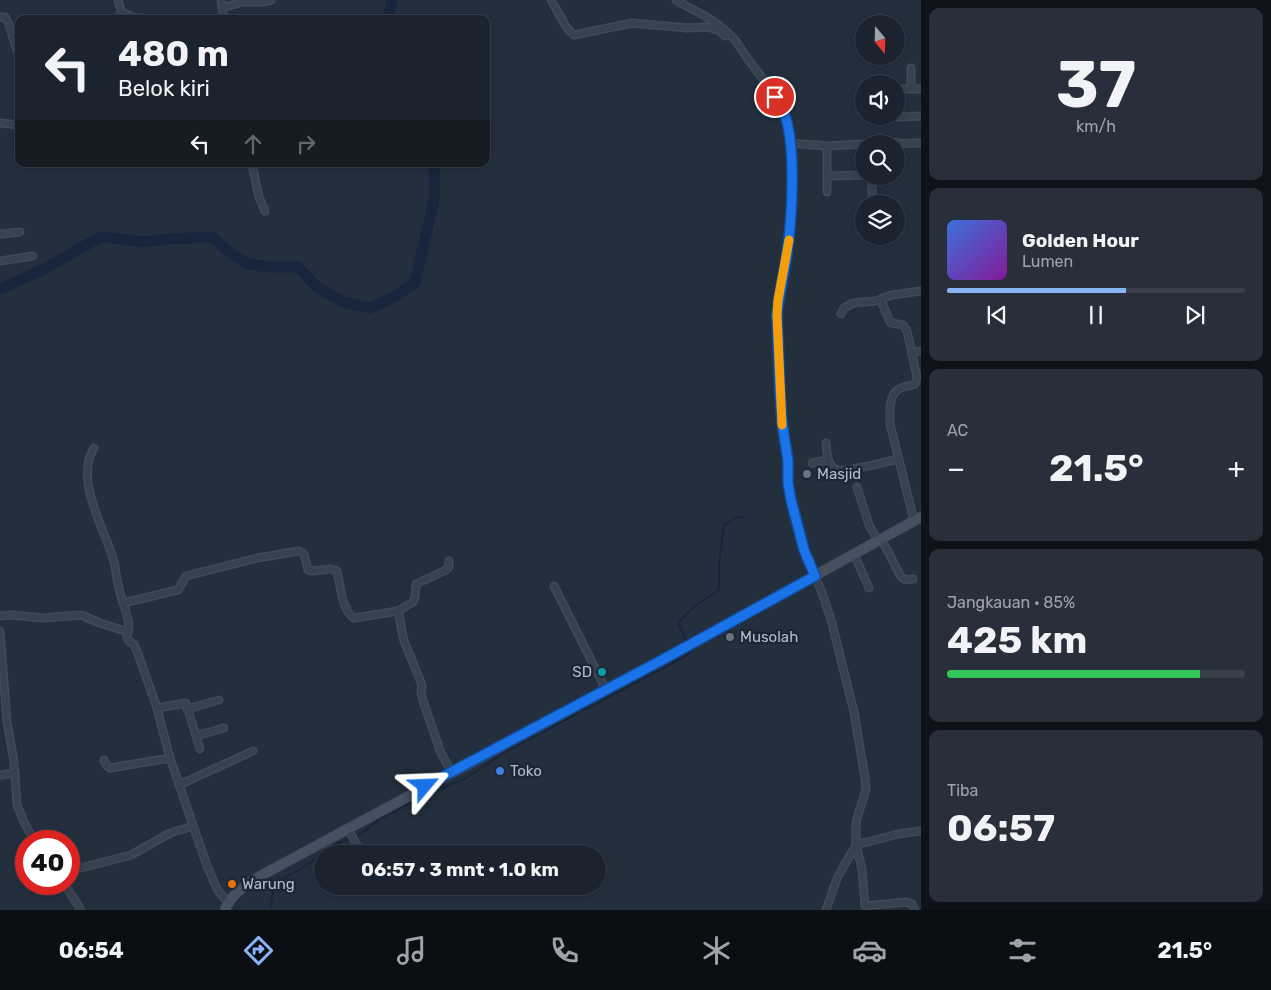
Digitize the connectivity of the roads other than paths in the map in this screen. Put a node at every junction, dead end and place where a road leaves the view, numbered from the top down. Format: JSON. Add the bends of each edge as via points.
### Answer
{"nodes":[{"id":1,"x":118,"y":0,"type":"edge"},
{"id":2,"x":220,"y":0,"type":"edge"},
{"id":3,"x":271,"y":0,"type":"edge"},
{"id":4,"x":552,"y":0,"type":"edge"},
{"id":5,"x":676,"y":0,"type":"edge"},
{"id":6,"x":222,"y":8,"type":"junction"},
{"id":7,"x":124,"y":15,"type":"edge"},
{"id":8,"x":223,"y":15,"type":"edge"},
{"id":9,"x":0,"y":18,"type":"edge"},
{"id":10,"x":15,"y":48,"type":"edge"},
{"id":11,"x":744,"y":54,"type":"junction"},
{"id":12,"x":911,"y":68,"type":"dead end"},
{"id":13,"x":905,"y":89,"type":"edge"},
{"id":14,"x":912,"y":89,"type":"junction"},
{"id":15,"x":921,"y":89,"type":"edge"},
{"id":16,"x":921,"y":116,"type":"edge"},
{"id":17,"x":905,"y":117,"type":"edge"},
{"id":18,"x":0,"y":123,"type":"edge"},
{"id":19,"x":15,"y":124,"type":"edge"},
{"id":20,"x":905,"y":142,"type":"edge"},
{"id":21,"x":790,"y":143,"type":"junction"},
{"id":22,"x":921,"y":143,"type":"edge"},
{"id":23,"x":855,"y":145,"type":"edge"},
{"id":24,"x":826,"y":146,"type":"junction"},
{"id":25,"x":253,"y":167,"type":"edge"},
{"id":26,"x":855,"y":175,"type":"edge"},
{"id":27,"x":827,"y":176,"type":"junction"},
{"id":28,"x":827,"y":192,"type":"dead end"},
{"id":29,"x":264,"y":211,"type":"dead end"},
{"id":30,"x":20,"y":232,"type":"dead end"},
{"id":31,"x":0,"y":234,"type":"edge"},
{"id":32,"x":33,"y":256,"type":"dead end"},
{"id":33,"x":0,"y":261,"type":"edge"},
{"id":34,"x":921,"y":291,"type":"edge"},
{"id":35,"x":881,"y":300,"type":"junction"},
{"id":36,"x":841,"y":314,"type":"dead end"},
{"id":37,"x":921,"y":352,"type":"edge"},
{"id":38,"x":912,"y":354,"type":"junction"},
{"id":39,"x":826,"y":443,"type":"dead end"},
{"id":40,"x":94,"y":448,"type":"dead end"},
{"id":41,"x":899,"y":459,"type":"junction"},
{"id":42,"x":828,"y":460,"type":"junction"},
{"id":43,"x":812,"y":463,"type":"dead end"},
{"id":44,"x":856,"y":487,"type":"dead end"},
{"id":45,"x":917,"y":519,"type":"edge"},
{"id":46,"x":879,"y":540,"type":"junction"},
{"id":47,"x":854,"y":554,"type":"junction"},
{"id":48,"x":449,"y":561,"type":"dead end"},
{"id":49,"x":815,"y":576,"type":"junction"},
{"id":50,"x":913,"y":579,"type":"dead end"},
{"id":51,"x":554,"y":586,"type":"dead end"},
{"id":52,"x":869,"y":588,"type":"dead end"},
{"id":53,"x":123,"y":604,"type":"junction"},
{"id":54,"x":398,"y":611,"type":"junction"},
{"id":55,"x":0,"y":616,"type":"edge"},
{"id":56,"x":0,"y":631,"type":"edge"},
{"id":57,"x":128,"y":632,"type":"junction"},
{"id":58,"x":1,"y":671,"type":"edge"},
{"id":59,"x":606,"y":690,"type":"junction"},
{"id":60,"x":219,"y":700,"type":"dead end"},
{"id":61,"x":157,"y":708,"type":"junction"},
{"id":62,"x":188,"y":709,"type":"junction"},
{"id":63,"x":4,"y":721,"type":"edge"},
{"id":64,"x":224,"y":728,"type":"dead end"},
{"id":65,"x":196,"y":736,"type":"junction"},
{"id":66,"x":200,"y":749,"type":"dead end"},
{"id":67,"x":253,"y":751,"type":"dead end"},
{"id":68,"x":170,"y":758,"type":"junction"},
{"id":69,"x":104,"y":760,"type":"dead end"},
{"id":70,"x":15,"y":773,"type":"junction"},
{"id":71,"x":452,"y":773,"type":"junction"},
{"id":72,"x":0,"y":775,"type":"edge"},
{"id":73,"x":179,"y":785,"type":"junction"},
{"id":74,"x":194,"y":826,"type":"junction"},
{"id":75,"x":28,"y":830,"type":"edge"},
{"id":76,"x":921,"y":831,"type":"edge"},
{"id":77,"x":349,"y":832,"type":"junction"},
{"id":78,"x":357,"y":845,"type":"edge"},
{"id":79,"x":856,"y":845,"type":"junction"},
{"id":80,"x":80,"y":869,"type":"edge"},
{"id":81,"x":71,"y":895,"type":"edge"},
{"id":82,"x":227,"y":906,"type":"edge"},
{"id":83,"x":81,"y":910,"type":"edge"},
{"id":84,"x":826,"y":910,"type":"edge"},
{"id":85,"x":915,"y":910,"type":"edge"}],
"edges":[{"from":1,"to":7,"type":"street","via":[[120,14]]},
{"from":2,"to":6,"type":"street"},
{"from":3,"to":6,"type":"street"},
{"from":4,"to":11,"type":"street","via":[[574,35],[624,24],[708,27],[720,31]]},
{"from":5,"to":11,"type":"street","via":[[720,26]]},
{"from":6,"to":8,"type":"street"},
{"from":9,"to":10,"type":"street","via":[[5,17],[8,21]]},
{"from":11,"to":21,"type":"street","via":[[783,109]]},
{"from":12,"to":14,"type":"street"},
{"from":13,"to":14,"type":"street"},
{"from":14,"to":15,"type":"street"},
{"from":16,"to":17,"type":"street"},
{"from":18,"to":19,"type":"street"},
{"from":20,"to":22,"type":"street"},
{"from":21,"to":24,"type":"street"},
{"from":21,"to":49,"type":"street","via":[[791,221],[777,315],[779,382],[791,500],[804,550]]},
{"from":23,"to":24,"type":"street"},
{"from":24,"to":27,"type":"street"},
{"from":25,"to":29,"type":"street"},
{"from":26,"to":27,"type":"street"},
{"from":27,"to":28,"type":"street"},
{"from":30,"to":31,"type":"street"},
{"from":32,"to":33,"type":"street"},
{"from":34,"to":35,"type":"street"},
{"from":35,"to":36,"type":"street","via":[[852,303]]},
{"from":35,"to":38,"type":"street","via":[[890,322],[905,327]]},
{"from":37,"to":38,"type":"street"},
{"from":38,"to":41,"type":"street","via":[[917,382],[895,392],[890,413]]},
{"from":39,"to":42,"type":"street"},
{"from":40,"to":53,"type":"street","via":[[89,459],[89,491],[113,557]]},
{"from":41,"to":42,"type":"street","via":[[849,470],[835,468]]},
{"from":41,"to":45,"type":"street"},
{"from":42,"to":43,"type":"street"},
{"from":44,"to":46,"type":"street","via":[[869,525]]},
{"from":45,"to":46,"type":"street"},
{"from":46,"to":47,"type":"street"},
{"from":46,"to":50,"type":"street","via":[[889,550],[903,578]]},
{"from":47,"to":49,"type":"street"},
{"from":47,"to":52,"type":"street"},
{"from":48,"to":54,"type":"street","via":[[446,570],[416,584],[413,602]]},
{"from":49,"to":59,"type":"street"},
{"from":49,"to":79,"type":"street","via":[[832,623],[865,772],[866,789],[856,822]]},
{"from":51,"to":59,"type":"street"},
{"from":53,"to":54,"type":"street","via":[[178,590],[186,576],[299,551],[304,554],[308,570],[337,571],[346,610],[354,618]]},
{"from":53,"to":57,"type":"street"},
{"from":54,"to":71,"type":"street","via":[[404,641],[422,685],[423,701],[441,753]]},
{"from":55,"to":57,"type":"street","via":[[42,618],[74,614]]},
{"from":56,"to":58,"type":"street"},
{"from":57,"to":61,"type":"street","via":[[127,638],[137,651]]},
{"from":58,"to":63,"type":"street"},
{"from":59,"to":71,"type":"street"},
{"from":60,"to":62,"type":"street"},
{"from":61,"to":62,"type":"street","via":[[186,702]]},
{"from":61,"to":68,"type":"street"},
{"from":62,"to":65,"type":"street"},
{"from":63,"to":70,"type":"street"},
{"from":64,"to":65,"type":"street"},
{"from":65,"to":66,"type":"street"},
{"from":67,"to":73,"type":"street"},
{"from":68,"to":69,"type":"street","via":[[110,768]]},
{"from":68,"to":73,"type":"street"},
{"from":70,"to":72,"type":"street"},
{"from":70,"to":75,"type":"street","via":[[17,804]]},
{"from":71,"to":77,"type":"street"},
{"from":73,"to":74,"type":"street"},
{"from":74,"to":80,"type":"street","via":[[170,833],[131,855]]},
{"from":74,"to":82,"type":"street","via":[[218,891]]},
{"from":76,"to":79,"type":"street"},
{"from":77,"to":78,"type":"street"},
{"from":77,"to":82,"type":"street","via":[[262,875],[240,890]]},
{"from":79,"to":84,"type":"street","via":[[838,876]]},
{"from":79,"to":85,"type":"street","via":[[866,906],[906,902]]},
{"from":81,"to":83,"type":"street"}]}
